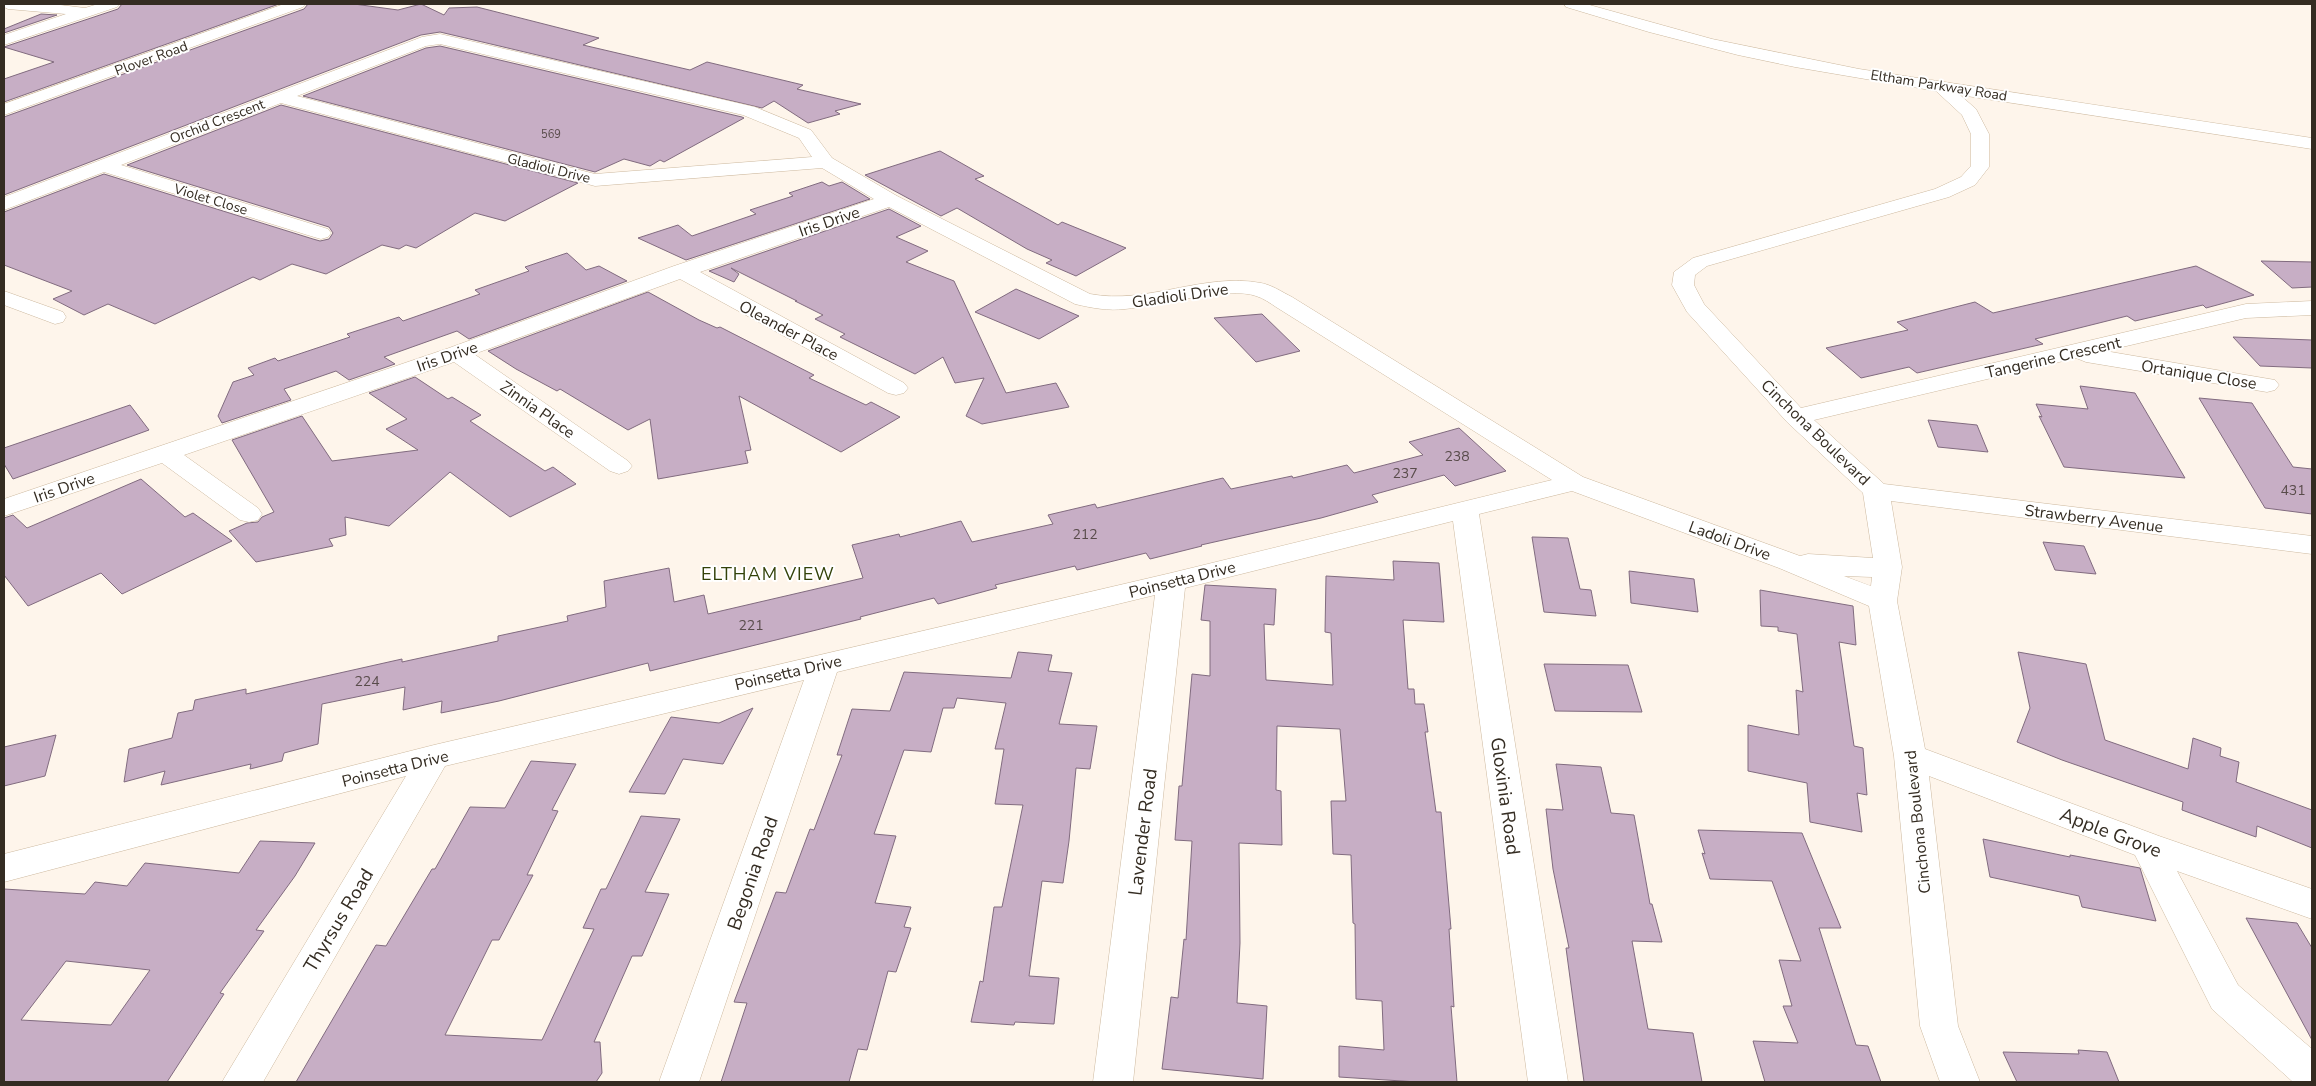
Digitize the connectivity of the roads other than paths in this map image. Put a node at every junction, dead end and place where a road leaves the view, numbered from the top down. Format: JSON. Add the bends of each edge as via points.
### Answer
{"nodes":[{"id":1,"x":8,"y":4,"type":"edge"},
{"id":2,"x":112,"y":4,"type":"edge"},
{"id":3,"x":298,"y":4,"type":"edge"},
{"id":4,"x":1571,"y":4,"type":"edge"},
{"id":5,"x":88,"y":12,"type":"junction"},
{"id":6,"x":4,"y":40,"type":"edge"},
{"id":7,"x":431,"y":40,"type":"joint"},
{"id":8,"x":1940,"y":86,"type":"junction"},
{"id":9,"x":279,"y":97,"type":"junction"},
{"id":10,"x":4,"y":110,"type":"edge"},
{"id":11,"x":2312,"y":143,"type":"edge"},
{"id":12,"x":825,"y":162,"type":"junction"},
{"id":13,"x":101,"y":165,"type":"junction"},
{"id":14,"x":890,"y":200,"type":"junction"},
{"id":15,"x":4,"y":204,"type":"edge"},
{"id":16,"x":321,"y":233,"type":"dead end"},
{"id":17,"x":682,"y":272,"type":"junction"},
{"id":18,"x":4,"y":296,"type":"edge"},
{"id":19,"x":2312,"y":308,"type":"edge"},
{"id":20,"x":55,"y":317,"type":"dead end"},
{"id":21,"x":457,"y":353,"type":"junction"},
{"id":22,"x":2073,"y":353,"type":"junction"},
{"id":23,"x":2267,"y":385,"type":"dead end"},
{"id":24,"x":896,"y":388,"type":"dead end"},
{"id":25,"x":1796,"y":417,"type":"junction"},
{"id":26,"x":164,"y":452,"type":"junction"},
{"id":27,"x":619,"y":466,"type":"dead end"},
{"id":28,"x":1574,"y":483,"type":"junction"},
{"id":29,"x":1876,"y":491,"type":"junction"},
{"id":30,"x":4,"y":508,"type":"edge"},
{"id":31,"x":1465,"y":510,"type":"junction"},
{"id":32,"x":249,"y":514,"type":"dead end"},
{"id":33,"x":2312,"y":545,"type":"edge"},
{"id":34,"x":1789,"y":562,"type":"junction"},
{"id":35,"x":1888,"y":567,"type":"junction"},
{"id":36,"x":1171,"y":582,"type":"junction"},
{"id":37,"x":1883,"y":602,"type":"junction"},
{"id":38,"x":825,"y":663,"type":"junction"},
{"id":39,"x":1910,"y":756,"type":"junction"},
{"id":40,"x":434,"y":757,"type":"junction"},
{"id":41,"x":2147,"y":846,"type":"junction"},
{"id":42,"x":4,"y":868,"type":"edge"},
{"id":43,"x":2312,"y":904,"type":"edge"},
{"id":44,"x":2312,"y":1074,"type":"edge"},
{"id":45,"x":242,"y":1082,"type":"edge"},
{"id":46,"x":679,"y":1082,"type":"edge"},
{"id":47,"x":1113,"y":1082,"type":"edge"},
{"id":48,"x":1548,"y":1082,"type":"edge"},
{"id":49,"x":1960,"y":1082,"type":"edge"}],
"edges":[{"from":1,"to":5,"type":"street"},
{"from":2,"to":5,"type":"street"},
{"from":3,"to":10,"type":"street","name":"Plover Road"},
{"from":4,"to":8,"type":"street","name":"Eltham Parkway Road","via":[[1643,27],[1721,46]]},
{"from":5,"to":6,"type":"street"},
{"from":7,"to":9,"type":"street","name":"Orchid Crescent"},
{"from":7,"to":12,"type":"street","name":"Gladioli Drive","via":[[440,39],[749,111],[805,134]]},
{"from":8,"to":11,"type":"street","name":"Eltham Parkway Road"},
{"from":8,"to":25,"type":"street","name":"Cinchona Boulevard","via":[[1970,113],[1980,134],[1980,167],[1968,181],[1942,193],[1700,262],[1686,272],[1683,285],[1696,307]]},
{"from":9,"to":12,"type":"street","name":"Gladioli Drive","via":[[595,180]]},
{"from":9,"to":13,"type":"street","name":"Orchid Crescent"},
{"from":12,"to":14,"type":"street","name":"Gladioli Drive"},
{"from":13,"to":15,"type":"street","name":"Orchid Crescent"},
{"from":13,"to":16,"type":"street","name":"Violet Close"},
{"from":14,"to":17,"type":"street","name":"Iris Drive"},
{"from":14,"to":28,"type":"street","name":"Gladioli Drive","via":[[1083,299],[1124,303],[1229,287],[1259,289]]},
{"from":17,"to":21,"type":"street","name":"Iris Drive"},
{"from":17,"to":24,"type":"street","name":"Oleander Place"},
{"from":18,"to":20,"type":"street"},
{"from":19,"to":22,"type":"street","name":"Tangerine Crescent","via":[[2246,311]]},
{"from":21,"to":26,"type":"street","name":"Iris Drive"},
{"from":21,"to":27,"type":"street","name":"Zinnia Place"},
{"from":22,"to":23,"type":"street","name":"Ortanique Close"},
{"from":22,"to":25,"type":"street","name":"Tangerine Crescent"},
{"from":25,"to":29,"type":"street","name":"Cinchona Boulevard"},
{"from":26,"to":30,"type":"street","name":"Iris Drive"},
{"from":26,"to":32,"type":"street"},
{"from":28,"to":31,"type":"street","name":"Poinsetta Drive"},
{"from":28,"to":34,"type":"street","name":"Ladoli Drive"},
{"from":29,"to":33,"type":"street","name":"Strawberry Avenue"},
{"from":29,"to":35,"type":"street","name":"Cinchona Boulevard"},
{"from":31,"to":36,"type":"street","name":"Poinsetta Drive"},
{"from":31,"to":48,"type":"street","name":"Gloxinia Road"},
{"from":34,"to":35,"type":"street","via":[[1858,568]]},
{"from":34,"to":37,"type":"street","name":"Ladoli Drive"},
{"from":35,"to":37,"type":"street","name":"Cinchona Boulevard"},
{"from":36,"to":38,"type":"street","name":"Poinsetta Drive"},
{"from":36,"to":47,"type":"street","name":"Lavender Road"},
{"from":37,"to":39,"type":"street","name":"Cinchona Boulevard"},
{"from":38,"to":40,"type":"street","name":"Poinsetta Drive"},
{"from":38,"to":46,"type":"street","name":"Begonia Road"},
{"from":39,"to":41,"type":"street","name":"Apple Grove"},
{"from":39,"to":49,"type":"street","name":"Cinchona Boulevard","via":[[1939,1026]]},
{"from":40,"to":42,"type":"street","name":"Poinsetta Drive"},
{"from":40,"to":45,"type":"street","name":"Thyrsus Road"},
{"from":41,"to":43,"type":"street","name":"Apple Grove"},
{"from":41,"to":44,"type":"street","via":[[2225,997]]}]}
